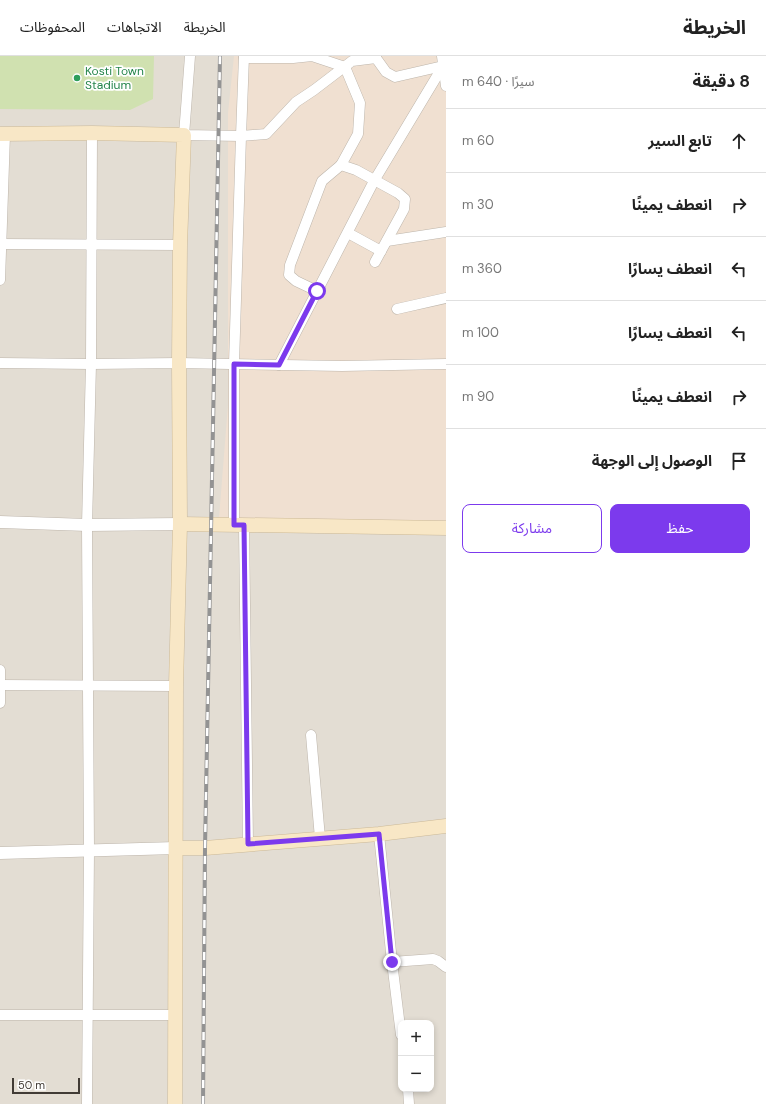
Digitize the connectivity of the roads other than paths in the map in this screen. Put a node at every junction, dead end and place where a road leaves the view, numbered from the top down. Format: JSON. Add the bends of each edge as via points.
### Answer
{"nodes":[{"id":1,"x":190,"y":56,"type":"edge"},
{"id":2,"x":244,"y":57,"type":"edge"},
{"id":3,"x":376,"y":57,"type":"edge"},
{"id":4,"x":443,"y":61,"type":"edge"},
{"id":5,"x":345,"y":67,"type":"junction"},
{"id":6,"x":446,"y":86,"type":"edge"},
{"id":7,"x":92,"y":133,"type":"junction"},
{"id":8,"x":3,"y":134,"type":"edge"},
{"id":9,"x":184,"y":135,"type":"junction"},
{"id":10,"x":241,"y":136,"type":"junction"},
{"id":11,"x":341,"y":165,"type":"junction"},
{"id":12,"x":374,"y":181,"type":"junction"},
{"id":13,"x":446,"y":232,"type":"edge"},
{"id":14,"x":348,"y":233,"type":"junction"},
{"id":15,"x":387,"y":241,"type":"junction"},
{"id":16,"x":0,"y":244,"type":"edge"},
{"id":17,"x":92,"y":245,"type":"junction"},
{"id":18,"x":180,"y":245,"type":"junction"},
{"id":19,"x":381,"y":251,"type":"junction"},
{"id":20,"x":375,"y":262,"type":"dead end"},
{"id":21,"x":0,"y":280,"type":"edge"},
{"id":22,"x":317,"y":291,"type":"junction"},
{"id":23,"x":446,"y":298,"type":"edge"},
{"id":24,"x":397,"y":309,"type":"dead end"},
{"id":25,"x":0,"y":363,"type":"edge"},
{"id":26,"x":179,"y":363,"type":"junction"},
{"id":27,"x":91,"y":364,"type":"junction"},
{"id":28,"x":234,"y":364,"type":"junction"},
{"id":29,"x":446,"y":364,"type":"edge"},
{"id":30,"x":279,"y":365,"type":"junction"},
{"id":31,"x":0,"y":522,"type":"edge"},
{"id":32,"x":180,"y":524,"type":"junction"},
{"id":33,"x":87,"y":525,"type":"junction"},
{"id":34,"x":239,"y":525,"type":"junction"},
{"id":35,"x":446,"y":528,"type":"edge"},
{"id":36,"x":0,"y":670,"type":"edge"},
{"id":37,"x":0,"y":685,"type":"edge"},
{"id":38,"x":87,"y":686,"type":"junction"},
{"id":39,"x":176,"y":686,"type":"junction"},
{"id":40,"x":0,"y":702,"type":"edge"},
{"id":41,"x":311,"y":734,"type":"dead end"},
{"id":42,"x":446,"y":826,"type":"edge"},
{"id":43,"x":379,"y":834,"type":"junction"},
{"id":44,"x":320,"y":838,"type":"junction"},
{"id":45,"x":248,"y":844,"type":"junction"},
{"id":46,"x":176,"y":848,"type":"junction"},
{"id":47,"x":88,"y":850,"type":"junction"},
{"id":48,"x":0,"y":853,"type":"edge"},
{"id":49,"x":392,"y":962,"type":"junction"},
{"id":50,"x":446,"y":967,"type":"edge"},
{"id":51,"x":0,"y":1015,"type":"edge"},
{"id":52,"x":88,"y":1015,"type":"junction"},
{"id":53,"x":175,"y":1015,"type":"junction"},
{"id":54,"x":399,"y":1020,"type":"edge"},
{"id":55,"x":408,"y":1092,"type":"edge"},
{"id":56,"x":87,"y":1104,"type":"edge"},
{"id":57,"x":175,"y":1104,"type":"edge"},
{"id":58,"x":409,"y":1104,"type":"edge"}],
"edges":[{"from":1,"to":9,"type":"street"},
{"from":2,"to":5,"type":"street","via":[[312,56]]},
{"from":2,"to":10,"type":"street"},
{"from":3,"to":4,"type":"street","via":[[386,72],[395,76]]},
{"from":3,"to":5,"type":"street","via":[[352,61]]},
{"from":4,"to":6,"type":"street"},
{"from":4,"to":12,"type":"street"},
{"from":5,"to":10,"type":"street","via":[[296,102],[266,134]]},
{"from":5,"to":11,"type":"street","via":[[360,103],[358,134]]},
{"from":7,"to":8,"type":"main road"},
{"from":7,"to":9,"type":"main road"},
{"from":7,"to":17,"type":"street"},
{"from":8,"to":16,"type":"street"},
{"from":9,"to":10,"type":"street"},
{"from":9,"to":18,"type":"main road"},
{"from":10,"to":28,"type":"street"},
{"from":11,"to":12,"type":"street","via":[[356,170]]},
{"from":11,"to":22,"type":"street","via":[[322,181],[290,264],[289,275]]},
{"from":12,"to":14,"type":"street"},
{"from":12,"to":15,"type":"street","via":[[405,199],[404,209]]},
{"from":13,"to":15,"type":"street"},
{"from":14,"to":19,"type":"street"},
{"from":14,"to":22,"type":"street"},
{"from":15,"to":19,"type":"street"},
{"from":16,"to":17,"type":"street"},
{"from":16,"to":21,"type":"street"},
{"from":17,"to":18,"type":"street"},
{"from":17,"to":27,"type":"street"},
{"from":18,"to":26,"type":"main road"},
{"from":19,"to":20,"type":"street"},
{"from":22,"to":30,"type":"street"},
{"from":23,"to":24,"type":"street"},
{"from":25,"to":27,"type":"street"},
{"from":26,"to":27,"type":"street"},
{"from":26,"to":28,"type":"street"},
{"from":26,"to":32,"type":"main road"},
{"from":27,"to":33,"type":"street"},
{"from":28,"to":30,"type":"street"},
{"from":28,"to":34,"type":"street"},
{"from":29,"to":30,"type":"street"},
{"from":31,"to":33,"type":"street"},
{"from":32,"to":33,"type":"street"},
{"from":32,"to":34,"type":"main road"},
{"from":32,"to":39,"type":"main road"},
{"from":33,"to":38,"type":"street"},
{"from":34,"to":35,"type":"main road"},
{"from":34,"to":45,"type":"street"},
{"from":36,"to":37,"type":"street"},
{"from":37,"to":38,"type":"street"},
{"from":37,"to":40,"type":"street"},
{"from":38,"to":39,"type":"street"},
{"from":38,"to":47,"type":"street"},
{"from":39,"to":46,"type":"main road"},
{"from":41,"to":44,"type":"street"},
{"from":42,"to":43,"type":"main road"},
{"from":43,"to":44,"type":"main road"},
{"from":43,"to":49,"type":"street"},
{"from":44,"to":45,"type":"main road"},
{"from":45,"to":46,"type":"main road"},
{"from":46,"to":47,"type":"street"},
{"from":46,"to":53,"type":"main road"},
{"from":47,"to":48,"type":"street"},
{"from":47,"to":52,"type":"street"},
{"from":49,"to":50,"type":"street","via":[[433,959]]},
{"from":49,"to":54,"type":"street"},
{"from":51,"to":52,"type":"street"},
{"from":52,"to":53,"type":"street"},
{"from":52,"to":56,"type":"street"},
{"from":53,"to":57,"type":"main road"},
{"from":55,"to":58,"type":"street"}]}
